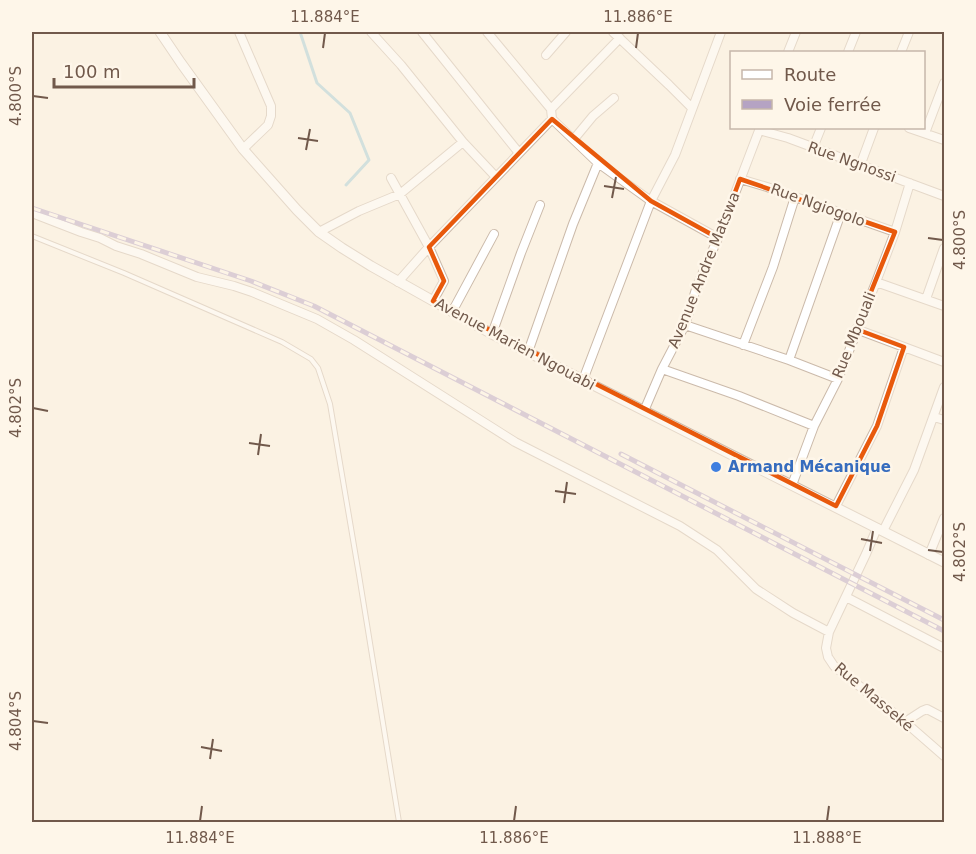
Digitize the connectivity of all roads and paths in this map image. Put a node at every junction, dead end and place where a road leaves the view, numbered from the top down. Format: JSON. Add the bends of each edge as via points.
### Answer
{"nodes":[{"id":1,"x":160,"y":32,"type":"edge"},
{"id":2,"x":239,"y":32,"type":"edge"},
{"id":3,"x":371,"y":32,"type":"edge"},
{"id":4,"x":422,"y":32,"type":"edge"},
{"id":5,"x":487,"y":32,"type":"edge"},
{"id":6,"x":566,"y":32,"type":"edge"},
{"id":7,"x":613,"y":32,"type":"edge"},
{"id":8,"x":721,"y":32,"type":"edge"},
{"id":9,"x":796,"y":32,"type":"edge"},
{"id":10,"x":856,"y":32,"type":"edge"},
{"id":11,"x":909,"y":32,"type":"edge"},
{"id":12,"x":620,"y":38,"type":"junction"},
{"id":13,"x":788,"y":51,"type":"edge"},
{"id":14,"x":848,"y":51,"type":"edge"},
{"id":15,"x":901,"y":51,"type":"edge"},
{"id":16,"x":546,"y":55,"type":"dead end"},
{"id":17,"x":945,"y":82,"type":"edge"},
{"id":18,"x":614,"y":98,"type":"dead end"},
{"id":19,"x":692,"y":108,"type":"junction"},
{"id":20,"x":551,"y":109,"type":"junction"},
{"id":21,"x":552,"y":119,"type":"junction"},
{"id":22,"x":759,"y":129,"type":"edge"},
{"id":23,"x":821,"y":129,"type":"edge"},
{"id":24,"x":874,"y":129,"type":"edge"},
{"id":25,"x":912,"y":129,"type":"edge"},
{"id":26,"x":925,"y":133,"type":"junction"},
{"id":27,"x":574,"y":139,"type":"junction"},
{"id":28,"x":945,"y":140,"type":"edge"},
{"id":29,"x":463,"y":142,"type":"junction"},
{"id":30,"x":813,"y":148,"type":"junction"},
{"id":31,"x":243,"y":149,"type":"junction"},
{"id":32,"x":519,"y":153,"type":"junction"},
{"id":33,"x":598,"y":163,"type":"junction"},
{"id":34,"x":860,"y":166,"type":"junction"},
{"id":35,"x":496,"y":177,"type":"junction"},
{"id":36,"x":391,"y":178,"type":"dead end"},
{"id":37,"x":740,"y":179,"type":"junction"},
{"id":38,"x":910,"y":183,"type":"junction"},
{"id":39,"x":400,"y":194,"type":"junction"},
{"id":40,"x":945,"y":196,"type":"edge"},
{"id":41,"x":795,"y":197,"type":"junction"},
{"id":42,"x":651,"y":201,"type":"junction"},
{"id":43,"x":540,"y":205,"type":"dead end"},
{"id":44,"x":32,"y":213,"type":"edge"},
{"id":45,"x":841,"y":213,"type":"junction"},
{"id":46,"x":319,"y":232,"type":"junction"},
{"id":47,"x":895,"y":232,"type":"junction"},
{"id":48,"x":494,"y":234,"type":"dead end"},
{"id":49,"x":32,"y":236,"type":"edge"},
{"id":50,"x":718,"y":238,"type":"junction"},
{"id":51,"x":429,"y":247,"type":"junction"},
{"id":52,"x":944,"y":250,"type":"edge"},
{"id":53,"x":398,"y":282,"type":"junction"},
{"id":54,"x":876,"y":282,"type":"junction"},
{"id":55,"x":926,"y":300,"type":"junction"},
{"id":56,"x":433,"y":301,"type":"junction"},
{"id":57,"x":945,"y":306,"type":"edge"},
{"id":58,"x":452,"y":312,"type":"junction"},
{"id":59,"x":685,"y":325,"type":"junction"},
{"id":60,"x":856,"y":329,"type":"junction"},
{"id":61,"x":492,"y":334,"type":"junction"},
{"id":62,"x":743,"y":345,"type":"junction"},
{"id":63,"x":904,"y":347,"type":"junction"},
{"id":64,"x":528,"y":352,"type":"junction"},
{"id":65,"x":789,"y":360,"type":"junction"},
{"id":66,"x":945,"y":362,"type":"edge"},
{"id":67,"x":662,"y":369,"type":"junction"},
{"id":68,"x":838,"y":379,"type":"junction"},
{"id":69,"x":583,"y":380,"type":"junction"},
{"id":70,"x":945,"y":387,"type":"edge"},
{"id":71,"x":644,"y":411,"type":"junction"},
{"id":72,"x":934,"y":417,"type":"junction"},
{"id":73,"x":945,"y":420,"type":"edge"},
{"id":74,"x":814,"y":426,"type":"junction"},
{"id":75,"x":792,"y":485,"type":"junction"},
{"id":76,"x":836,"y":506,"type":"junction"},
{"id":77,"x":945,"y":519,"type":"edge"},
{"id":78,"x":880,"y":530,"type":"junction"},
{"id":79,"x":929,"y":555,"type":"junction"},
{"id":80,"x":945,"y":562,"type":"edge"},
{"id":81,"x":846,"y":597,"type":"junction"},
{"id":82,"x":829,"y":632,"type":"junction"},
{"id":83,"x":945,"y":648,"type":"edge"},
{"id":84,"x":945,"y":718,"type":"edge"},
{"id":85,"x":905,"y":722,"type":"junction"},
{"id":86,"x":945,"y":756,"type":"edge"},
{"id":87,"x":399,"y":822,"type":"edge"}],
"edges":[{"from":1,"to":31,"type":"street","name":"Avenue Marien Ngouabi"},
{"from":2,"to":31,"type":"street","via":[[271,116],[268,125]]},
{"from":3,"to":29,"type":"street"},
{"from":4,"to":32,"type":"street"},
{"from":5,"to":20,"type":"street"},
{"from":6,"to":16,"type":"street"},
{"from":7,"to":12,"type":"street"},
{"from":8,"to":19,"type":"street"},
{"from":9,"to":13,"type":"street"},
{"from":10,"to":14,"type":"street"},
{"from":11,"to":15,"type":"street"},
{"from":12,"to":19,"type":"street"},
{"from":12,"to":20,"type":"street"},
{"from":17,"to":26,"type":"street"},
{"from":18,"to":27,"type":"street"},
{"from":19,"to":42,"type":"street","via":[[675,155]]},
{"from":20,"to":21,"type":"street"},
{"from":21,"to":27,"type":"street"},
{"from":21,"to":32,"type":"street"},
{"from":22,"to":30,"type":"street","name":"Rue Ngnossi"},
{"from":22,"to":37,"type":"street","name":"Avenue Andre Matswa"},
{"from":23,"to":30,"type":"street"},
{"from":24,"to":34,"type":"street"},
{"from":25,"to":26,"type":"street"},
{"from":26,"to":28,"type":"street"},
{"from":27,"to":33,"type":"street"},
{"from":29,"to":35,"type":"street"},
{"from":29,"to":39,"type":"street"},
{"from":30,"to":34,"type":"street","name":"Rue Ngnossi"},
{"from":31,"to":46,"type":"street","name":"Avenue Marien Ngouabi"},
{"from":32,"to":35,"type":"street"},
{"from":33,"to":42,"type":"street"},
{"from":33,"to":64,"type":"street"},
{"from":34,"to":38,"type":"street","name":"Rue Ngnossi"},
{"from":35,"to":51,"type":"street"},
{"from":36,"to":39,"type":"street"},
{"from":37,"to":41,"type":"street","name":"Rue Ngiogolo"},
{"from":37,"to":50,"type":"street","name":"Avenue Andre Matswa"},
{"from":38,"to":40,"type":"street","name":"Rue Ngnossi"},
{"from":38,"to":47,"type":"street","name":"Rue Mbouali"},
{"from":39,"to":46,"type":"street"},
{"from":39,"to":51,"type":"street"},
{"from":41,"to":45,"type":"street","name":"Rue Ngiogolo"},
{"from":41,"to":62,"type":"street"},
{"from":42,"to":50,"type":"street"},
{"from":42,"to":69,"type":"street"},
{"from":43,"to":61,"type":"street"},
{"from":44,"to":82,"type":"street","via":[[317,319],[515,442],[680,526],[717,550],[756,589]]},
{"from":45,"to":47,"type":"street","name":"Rue Ngiogolo"},
{"from":45,"to":65,"type":"street"},
{"from":46,"to":53,"type":"street","name":"Avenue Marien Ngouabi"},
{"from":47,"to":54,"type":"street","name":"Rue Mbouali"},
{"from":48,"to":58,"type":"street"},
{"from":49,"to":87,"type":"lane","via":[[282,342],[311,359],[318,368],[330,404]]},
{"from":50,"to":59,"type":"street","name":"Avenue Andre Matswa"},
{"from":51,"to":53,"type":"street"},
{"from":51,"to":56,"type":"street","via":[[444,281]]},
{"from":52,"to":55,"type":"street"},
{"from":53,"to":56,"type":"street","name":"Avenue Marien Ngouabi"},
{"from":54,"to":55,"type":"street"},
{"from":54,"to":60,"type":"street","name":"Rue Mbouali"},
{"from":55,"to":57,"type":"street"},
{"from":56,"to":58,"type":"street","name":"Avenue Marien Ngouabi"},
{"from":58,"to":61,"type":"street","name":"Avenue Marien Ngouabi"},
{"from":59,"to":62,"type":"street"},
{"from":59,"to":67,"type":"street","name":"Avenue Andre Matswa"},
{"from":60,"to":63,"type":"street"},
{"from":60,"to":68,"type":"street","name":"Rue Mbouali"},
{"from":61,"to":64,"type":"street","name":"Avenue Marien Ngouabi"},
{"from":62,"to":65,"type":"street"},
{"from":63,"to":66,"type":"street"},
{"from":63,"to":76,"type":"street","via":[[877,426]]},
{"from":64,"to":69,"type":"street","name":"Avenue Marien Ngouabi"},
{"from":65,"to":68,"type":"street"},
{"from":67,"to":71,"type":"street","name":"Avenue Andre Matswa"},
{"from":67,"to":74,"type":"street"},
{"from":68,"to":74,"type":"street","name":"Rue Mbouali"},
{"from":69,"to":71,"type":"street","name":"Avenue Marien Ngouabi"},
{"from":70,"to":72,"type":"street","name":"Rue Masseké"},
{"from":71,"to":75,"type":"street","name":"Avenue Marien Ngouabi"},
{"from":72,"to":73,"type":"street"},
{"from":72,"to":78,"type":"street","name":"Rue Masseké","via":[[914,470]]},
{"from":74,"to":75,"type":"street","name":"Rue Mbouali"},
{"from":75,"to":76,"type":"street","name":"Avenue Marien Ngouabi"},
{"from":76,"to":78,"type":"street","name":"Avenue Marien Ngouabi"},
{"from":77,"to":79,"type":"street"},
{"from":78,"to":79,"type":"street","name":"Avenue Marien Ngouabi"},
{"from":78,"to":81,"type":"street","name":"Rue Masseké"},
{"from":79,"to":80,"type":"street","name":"Avenue Marien Ngouabi"},
{"from":81,"to":82,"type":"street","name":"Rue Masseké"},
{"from":81,"to":83,"type":"street"},
{"from":82,"to":85,"type":"street","name":"Rue Masseké","via":[[826,648],[834,666]]},
{"from":84,"to":85,"type":"street","via":[[927,709]]},
{"from":85,"to":86,"type":"street","name":"Rue Masseké"}]}
